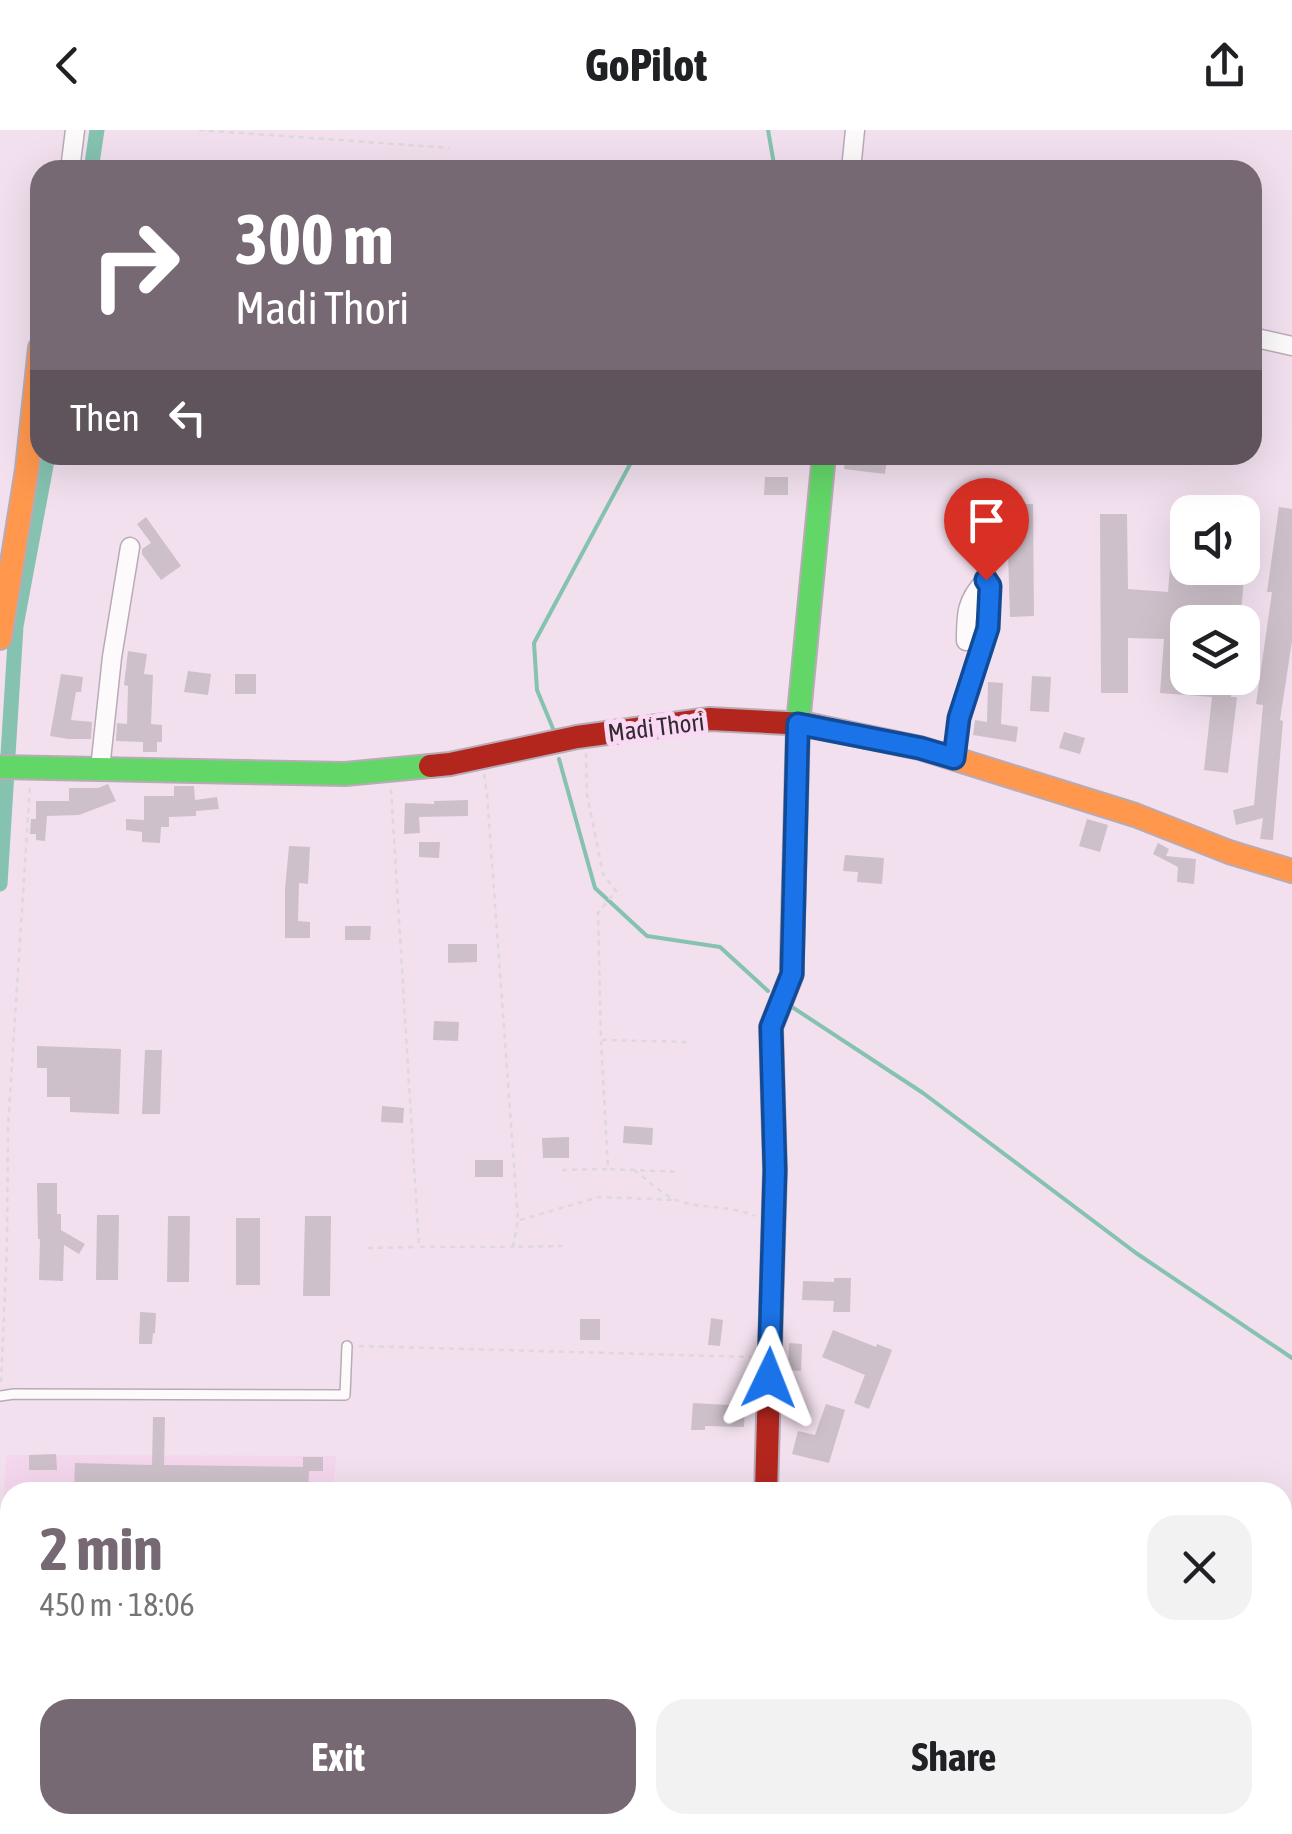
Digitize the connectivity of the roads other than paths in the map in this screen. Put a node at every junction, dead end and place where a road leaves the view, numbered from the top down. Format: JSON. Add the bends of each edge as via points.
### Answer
{"nodes":[{"id":1,"x":74,"y":130,"type":"edge"},
{"id":2,"x":855,"y":130,"type":"edge"},
{"id":3,"x":71,"y":160,"type":"edge"},
{"id":4,"x":852,"y":160,"type":"edge"},
{"id":5,"x":1262,"y":340,"type":"edge"},
{"id":6,"x":1292,"y":346,"type":"edge"},
{"id":7,"x":30,"y":441,"type":"edge"},
{"id":8,"x":823,"y":465,"type":"edge"},
{"id":9,"x":130,"y":546,"type":"dead end"},
{"id":10,"x":0,"y":638,"type":"edge"},
{"id":11,"x":966,"y":641,"type":"dead end"},
{"id":12,"x":798,"y":724,"type":"junction"},
{"id":13,"x":954,"y":758,"type":"junction"},
{"id":14,"x":0,"y":767,"type":"edge"},
{"id":15,"x":100,"y":769,"type":"junction"},
{"id":16,"x":1292,"y":870,"type":"edge"},
{"id":17,"x":347,"y":1346,"type":"road end"},
{"id":18,"x":0,"y":1396,"type":"edge"},
{"id":19,"x":766,"y":1482,"type":"edge"}],
"edges":[{"from":1,"to":3,"type":"street"},
{"from":2,"to":4,"type":"street"},
{"from":5,"to":6,"type":"street"},
{"from":7,"to":10,"type":"street"},
{"from":8,"to":12,"type":"street"},
{"from":9,"to":15,"type":"street"},
{"from":11,"to":13,"type":"street","via":[[972,594],[986,580],[988,628],[959,718]]},
{"from":12,"to":13,"type":"street","name":"Madi Thori"},
{"from":12,"to":15,"type":"street","name":"Madi Thori","via":[[710,719],[450,764],[345,774]]},
{"from":12,"to":19,"type":"street","via":[[792,974],[771,1027],[775,1170]]},
{"from":13,"to":16,"type":"street","name":"Madi Thori"},
{"from":14,"to":15,"type":"street","name":"Madi Thori"},
{"from":17,"to":18,"type":"lane","via":[[345,1395]]}]}
